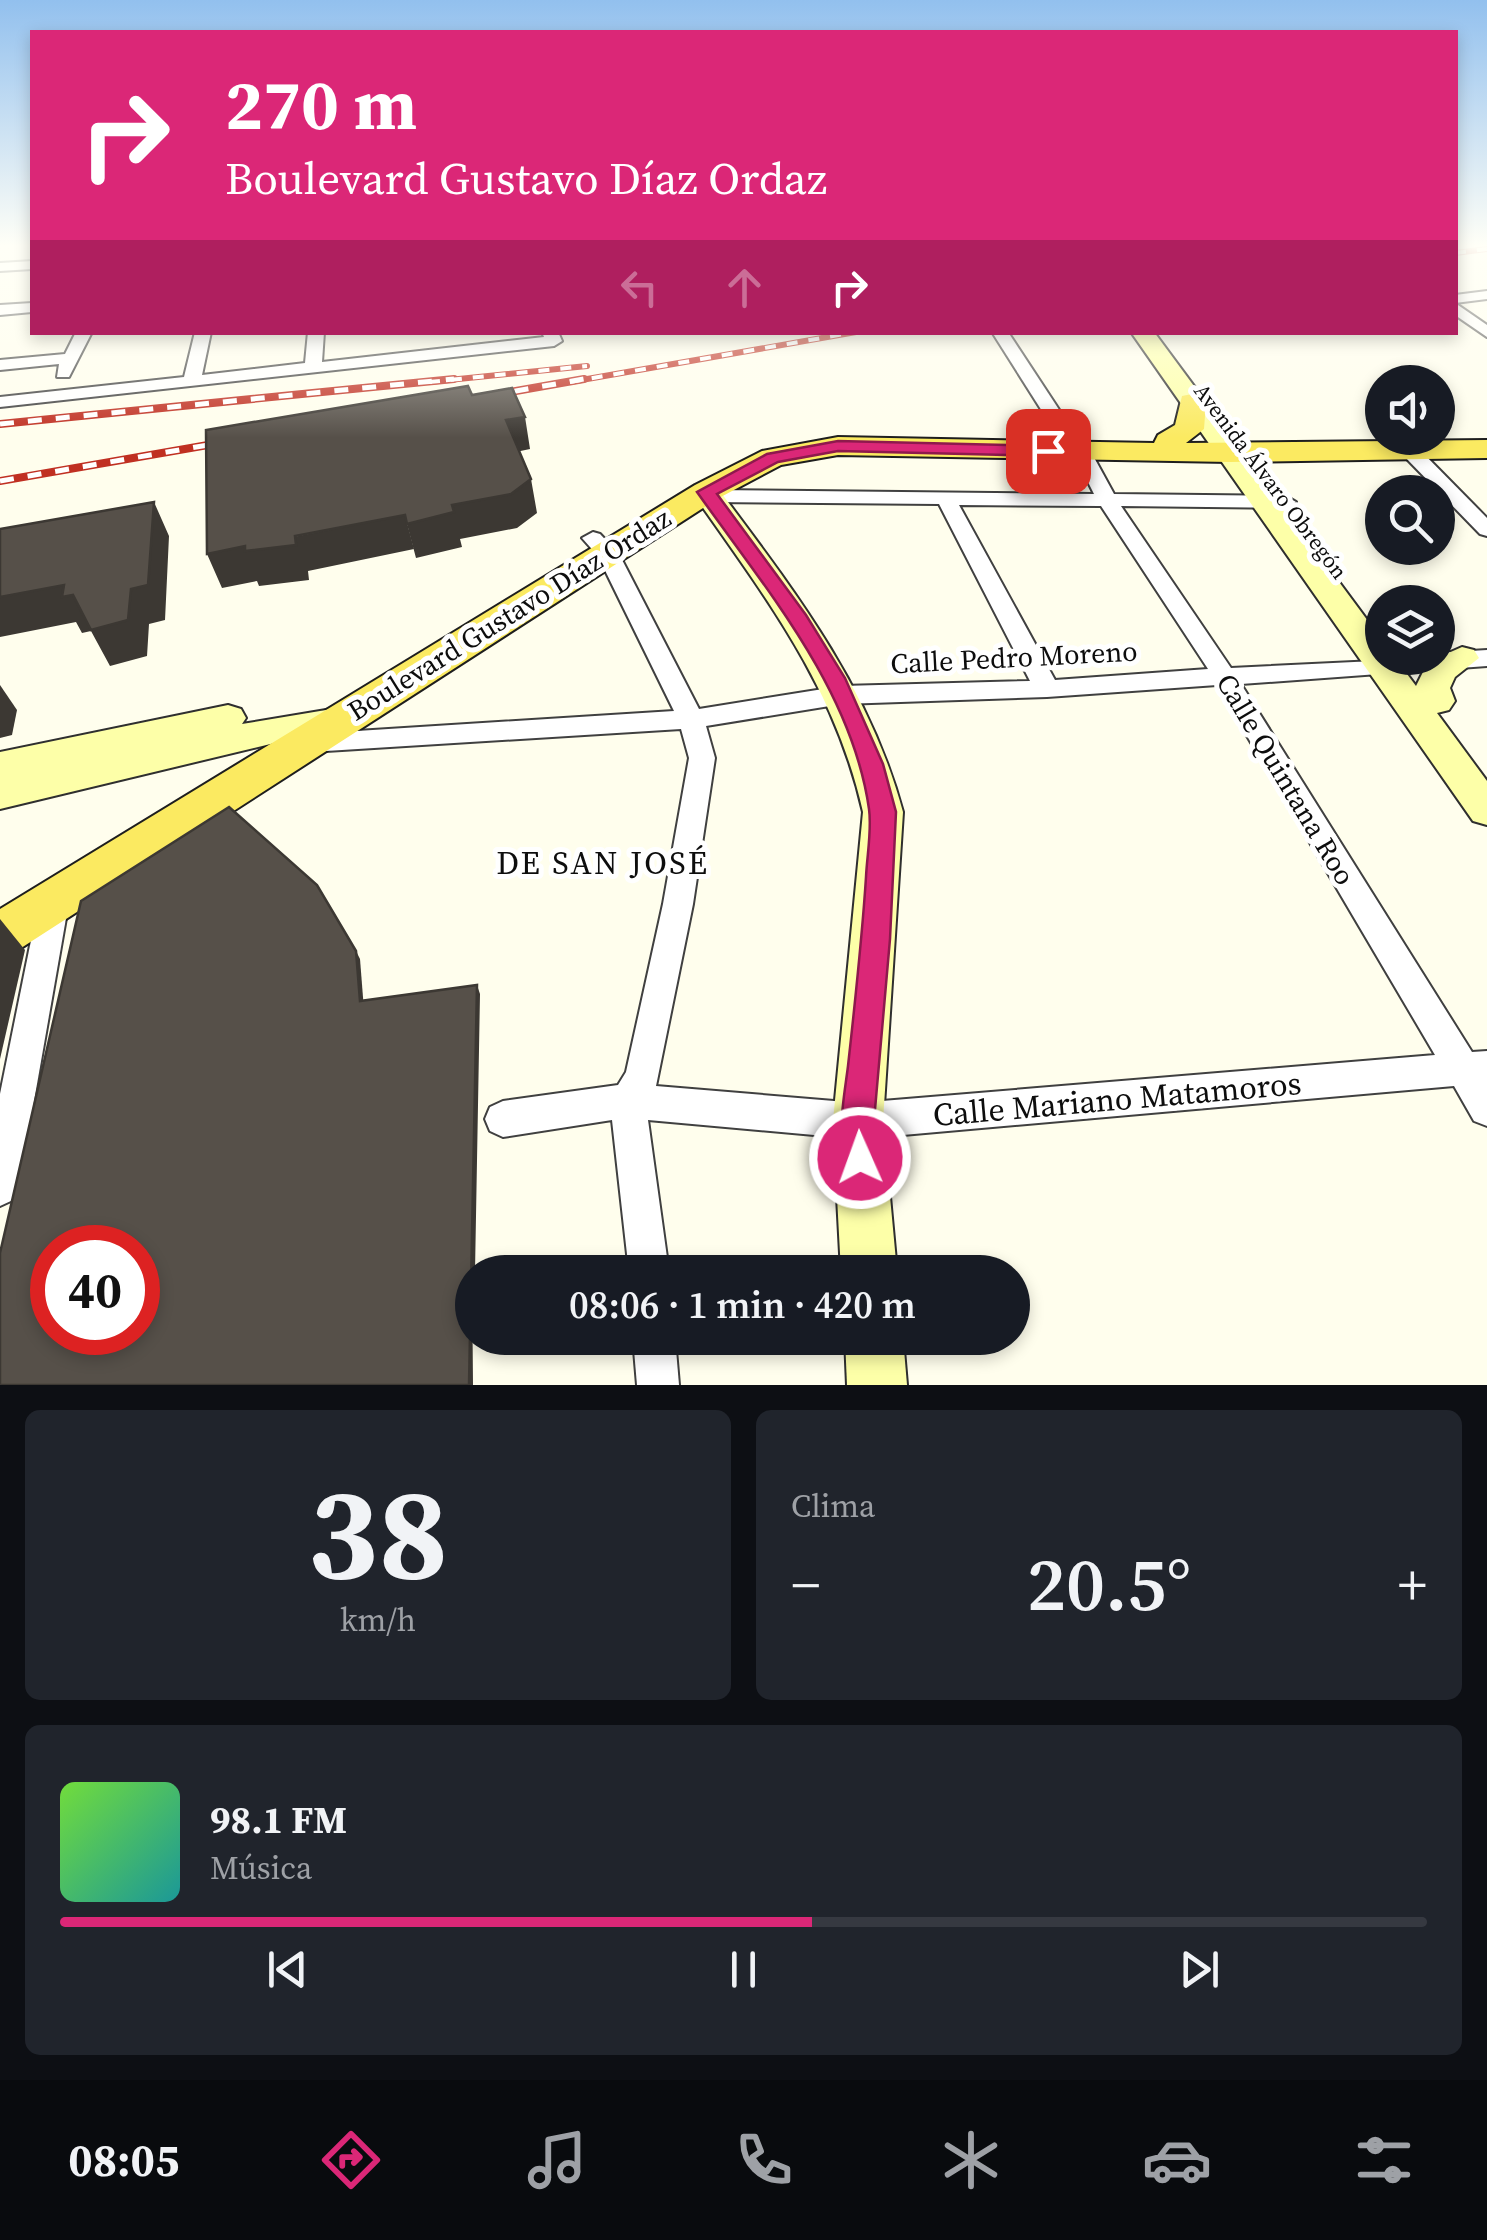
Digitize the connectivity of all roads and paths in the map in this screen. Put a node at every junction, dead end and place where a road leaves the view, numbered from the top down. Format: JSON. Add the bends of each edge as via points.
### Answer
{"nodes":[{"id":1,"x":1458,"y":310,"type":"edge"},
{"id":2,"x":1487,"y":332,"type":"edge"},
{"id":3,"x":82,"y":335,"type":"edge"},
{"id":4,"x":202,"y":335,"type":"edge"},
{"id":5,"x":316,"y":335,"type":"edge"},
{"id":6,"x":439,"y":335,"type":"edge"},
{"id":7,"x":1002,"y":335,"type":"edge"},
{"id":8,"x":1144,"y":335,"type":"edge"},
{"id":9,"x":1162,"y":335,"type":"edge"},
{"id":10,"x":552,"y":337,"type":"edge"},
{"id":11,"x":442,"y":353,"type":"junction"},
{"id":12,"x":71,"y":358,"type":"junction"},
{"id":13,"x":0,"y":365,"type":"edge"},
{"id":14,"x":313,"y":367,"type":"junction"},
{"id":15,"x":192,"y":380,"type":"junction"},
{"id":16,"x":52,"y":396,"type":"junction"},
{"id":17,"x":0,"y":402,"type":"edge"},
{"id":18,"x":1192,"y":402,"type":"junction"},
{"id":19,"x":1487,"y":430,"type":"edge"},
{"id":20,"x":1455,"y":431,"type":"edge"},
{"id":21,"x":1365,"y":435,"type":"edge"},
{"id":22,"x":1168,"y":441,"type":"junction"},
{"id":23,"x":1075,"y":444,"type":"junction"},
{"id":24,"x":1234,"y":446,"type":"junction"},
{"id":25,"x":1487,"y":449,"type":"edge"},
{"id":26,"x":1365,"y":450,"type":"edge"},
{"id":27,"x":1455,"y":450,"type":"edge"},
{"id":28,"x":1414,"y":455,"type":"edge"},
{"id":29,"x":708,"y":494,"type":"junction"},
{"id":30,"x":946,"y":499,"type":"junction"},
{"id":31,"x":1276,"y":502,"type":"junction"},
{"id":32,"x":1109,"y":504,"type":"junction"},
{"id":33,"x":1487,"y":530,"type":"edge"},
{"id":34,"x":600,"y":546,"type":"junction"},
{"id":35,"x":1365,"y":608,"type":"edge"},
{"id":36,"x":1365,"y":618,"type":"edge"},
{"id":37,"x":1475,"y":658,"type":"edge"},
{"id":38,"x":1365,"y":664,"type":"edge"},
{"id":39,"x":1222,"y":674,"type":"junction"},
{"id":40,"x":1407,"y":675,"type":"edge"},
{"id":41,"x":1412,"y":675,"type":"edge"},
{"id":42,"x":1047,"y":689,"type":"junction"},
{"id":43,"x":842,"y":695,"type":"junction"},
{"id":44,"x":1437,"y":701,"type":"junction"},
{"id":45,"x":691,"y":719,"type":"junction"},
{"id":46,"x":316,"y":723,"type":"junction"},
{"id":47,"x":0,"y":766,"type":"edge"},
{"id":48,"x":1487,"y":771,"type":"edge"},
{"id":49,"x":0,"y":794,"type":"edge"},
{"id":50,"x":1487,"y":810,"type":"edge"},
{"id":51,"x":54,"y":901,"type":"junction"},
{"id":52,"x":0,"y":907,"type":"edge"},
{"id":53,"x":0,"y":935,"type":"edge"},
{"id":54,"x":1474,"y":1068,"type":"edge"},
{"id":55,"x":628,"y":1101,"type":"junction"},
{"id":56,"x":1487,"y":1109,"type":"edge"},
{"id":57,"x":502,"y":1119,"type":"dead end"},
{"id":58,"x":858,"y":1121,"type":"junction"},
{"id":59,"x":0,"y":1187,"type":"edge"},
{"id":60,"x":647,"y":1255,"type":"edge"},
{"id":61,"x":868,"y":1255,"type":"edge"},
{"id":62,"x":655,"y":1355,"type":"edge"},
{"id":63,"x":875,"y":1355,"type":"edge"},
{"id":64,"x":658,"y":1385,"type":"edge"},
{"id":65,"x":877,"y":1385,"type":"edge"}],
"edges":[{"from":1,"to":2,"type":"street"},
{"from":3,"to":12,"type":"street"},
{"from":4,"to":15,"type":"street"},
{"from":5,"to":14,"type":"street"},
{"from":6,"to":11,"type":"street"},
{"from":7,"to":23,"type":"street","name":"Calle Quintana Roo"},
{"from":8,"to":18,"type":"street","name":"Avenida Álvaro Obregón"},
{"from":9,"to":24,"type":"street","name":"Avenida Álvaro Obregón"},
{"from":10,"to":11,"type":"street"},
{"from":11,"to":14,"type":"street"},
{"from":12,"to":13,"type":"street"},
{"from":12,"to":16,"type":"street"},
{"from":14,"to":15,"type":"street"},
{"from":15,"to":16,"type":"street"},
{"from":16,"to":17,"type":"street"},
{"from":18,"to":22,"type":"main road","via":[[1189,429]]},
{"from":18,"to":24,"type":"street","name":"Avenida Álvaro Obregón"},
{"from":19,"to":20,"type":"main road"},
{"from":21,"to":24,"type":"main road","name":"Boulevard Gustavo Díaz Ordaz"},
{"from":22,"to":23,"type":"main road","name":"Boulevard Gustavo Díaz Ordaz"},
{"from":22,"to":24,"type":"main road","name":"Boulevard Gustavo Díaz Ordaz"},
{"from":23,"to":24,"type":"main road","name":"Boulevard Gustavo Díaz Ordaz"},
{"from":23,"to":29,"type":"main road","name":"Boulevard Gustavo Díaz Ordaz","via":[[838,446],[773,458]]},
{"from":23,"to":32,"type":"street","name":"Calle Quintana Roo"},
{"from":23,"to":34,"type":"main road","name":"Boulevard Gustavo Díaz Ordaz","via":[[857,434],[773,443],[693,479]]},
{"from":24,"to":26,"type":"main road","name":"Boulevard Gustavo Díaz Ordaz"},
{"from":24,"to":31,"type":"street","name":"Avenida Álvaro Obregón"},
{"from":25,"to":27,"type":"main road","name":"Boulevard Gustavo Díaz Ordaz"},
{"from":28,"to":33,"type":"street"},
{"from":29,"to":30,"type":"street"},
{"from":29,"to":34,"type":"main road","name":"Boulevard Gustavo Díaz Ordaz"},
{"from":29,"to":43,"type":"street","via":[[799,620]]},
{"from":30,"to":32,"type":"street"},
{"from":30,"to":42,"type":"street"},
{"from":31,"to":32,"type":"street"},
{"from":31,"to":35,"type":"street","name":"Avenida Álvaro Obregón"},
{"from":31,"to":36,"type":"street","name":"Avenida Álvaro Obregón"},
{"from":32,"to":39,"type":"street","name":"Calle Quintana Roo"},
{"from":34,"to":45,"type":"street"},
{"from":34,"to":46,"type":"main road","name":"Boulevard Gustavo Díaz Ordaz"},
{"from":37,"to":44,"type":"street","via":[[1440,670],[1433,688]]},
{"from":38,"to":39,"type":"street","name":"Calle Pedro Moreno"},
{"from":39,"to":42,"type":"street","name":"Calle Pedro Moreno"},
{"from":39,"to":54,"type":"street","name":"Calle Quintana Roo"},
{"from":40,"to":50,"type":"street","name":"Avenida Álvaro Obregón"},
{"from":41,"to":44,"type":"street","name":"Avenida Álvaro Obregón"},
{"from":42,"to":43,"type":"street","name":"Calle Pedro Moreno"},
{"from":43,"to":45,"type":"street","name":"Calle Pedro Moreno"},
{"from":43,"to":58,"type":"street","via":[[883,812]]},
{"from":44,"to":48,"type":"street","name":"Avenida Álvaro Obregón"},
{"from":45,"to":46,"type":"street","name":"Calle Pedro Moreno"},
{"from":45,"to":55,"type":"street","via":[[702,758],[690,831],[642,1078]]},
{"from":46,"to":47,"type":"street","via":[[90,744]]},
{"from":46,"to":49,"type":"street"},
{"from":46,"to":51,"type":"main road","name":"Boulevard Gustavo Díaz Ordaz"},
{"from":46,"to":52,"type":"main road","name":"Boulevard Gustavo Díaz Ordaz"},
{"from":51,"to":53,"type":"main road","name":"Boulevard Gustavo Díaz Ordaz"},
{"from":51,"to":59,"type":"street"},
{"from":54,"to":56,"type":"street","name":"Calle Quintana Roo"},
{"from":54,"to":58,"type":"street","name":"Calle Mariano Matamoros"},
{"from":55,"to":57,"type":"street","name":"Calle Mariano Matamoros"},
{"from":55,"to":58,"type":"street","name":"Calle Mariano Matamoros"},
{"from":55,"to":60,"type":"street"},
{"from":58,"to":61,"type":"street"},
{"from":62,"to":64,"type":"street"},
{"from":63,"to":65,"type":"street"}]}
